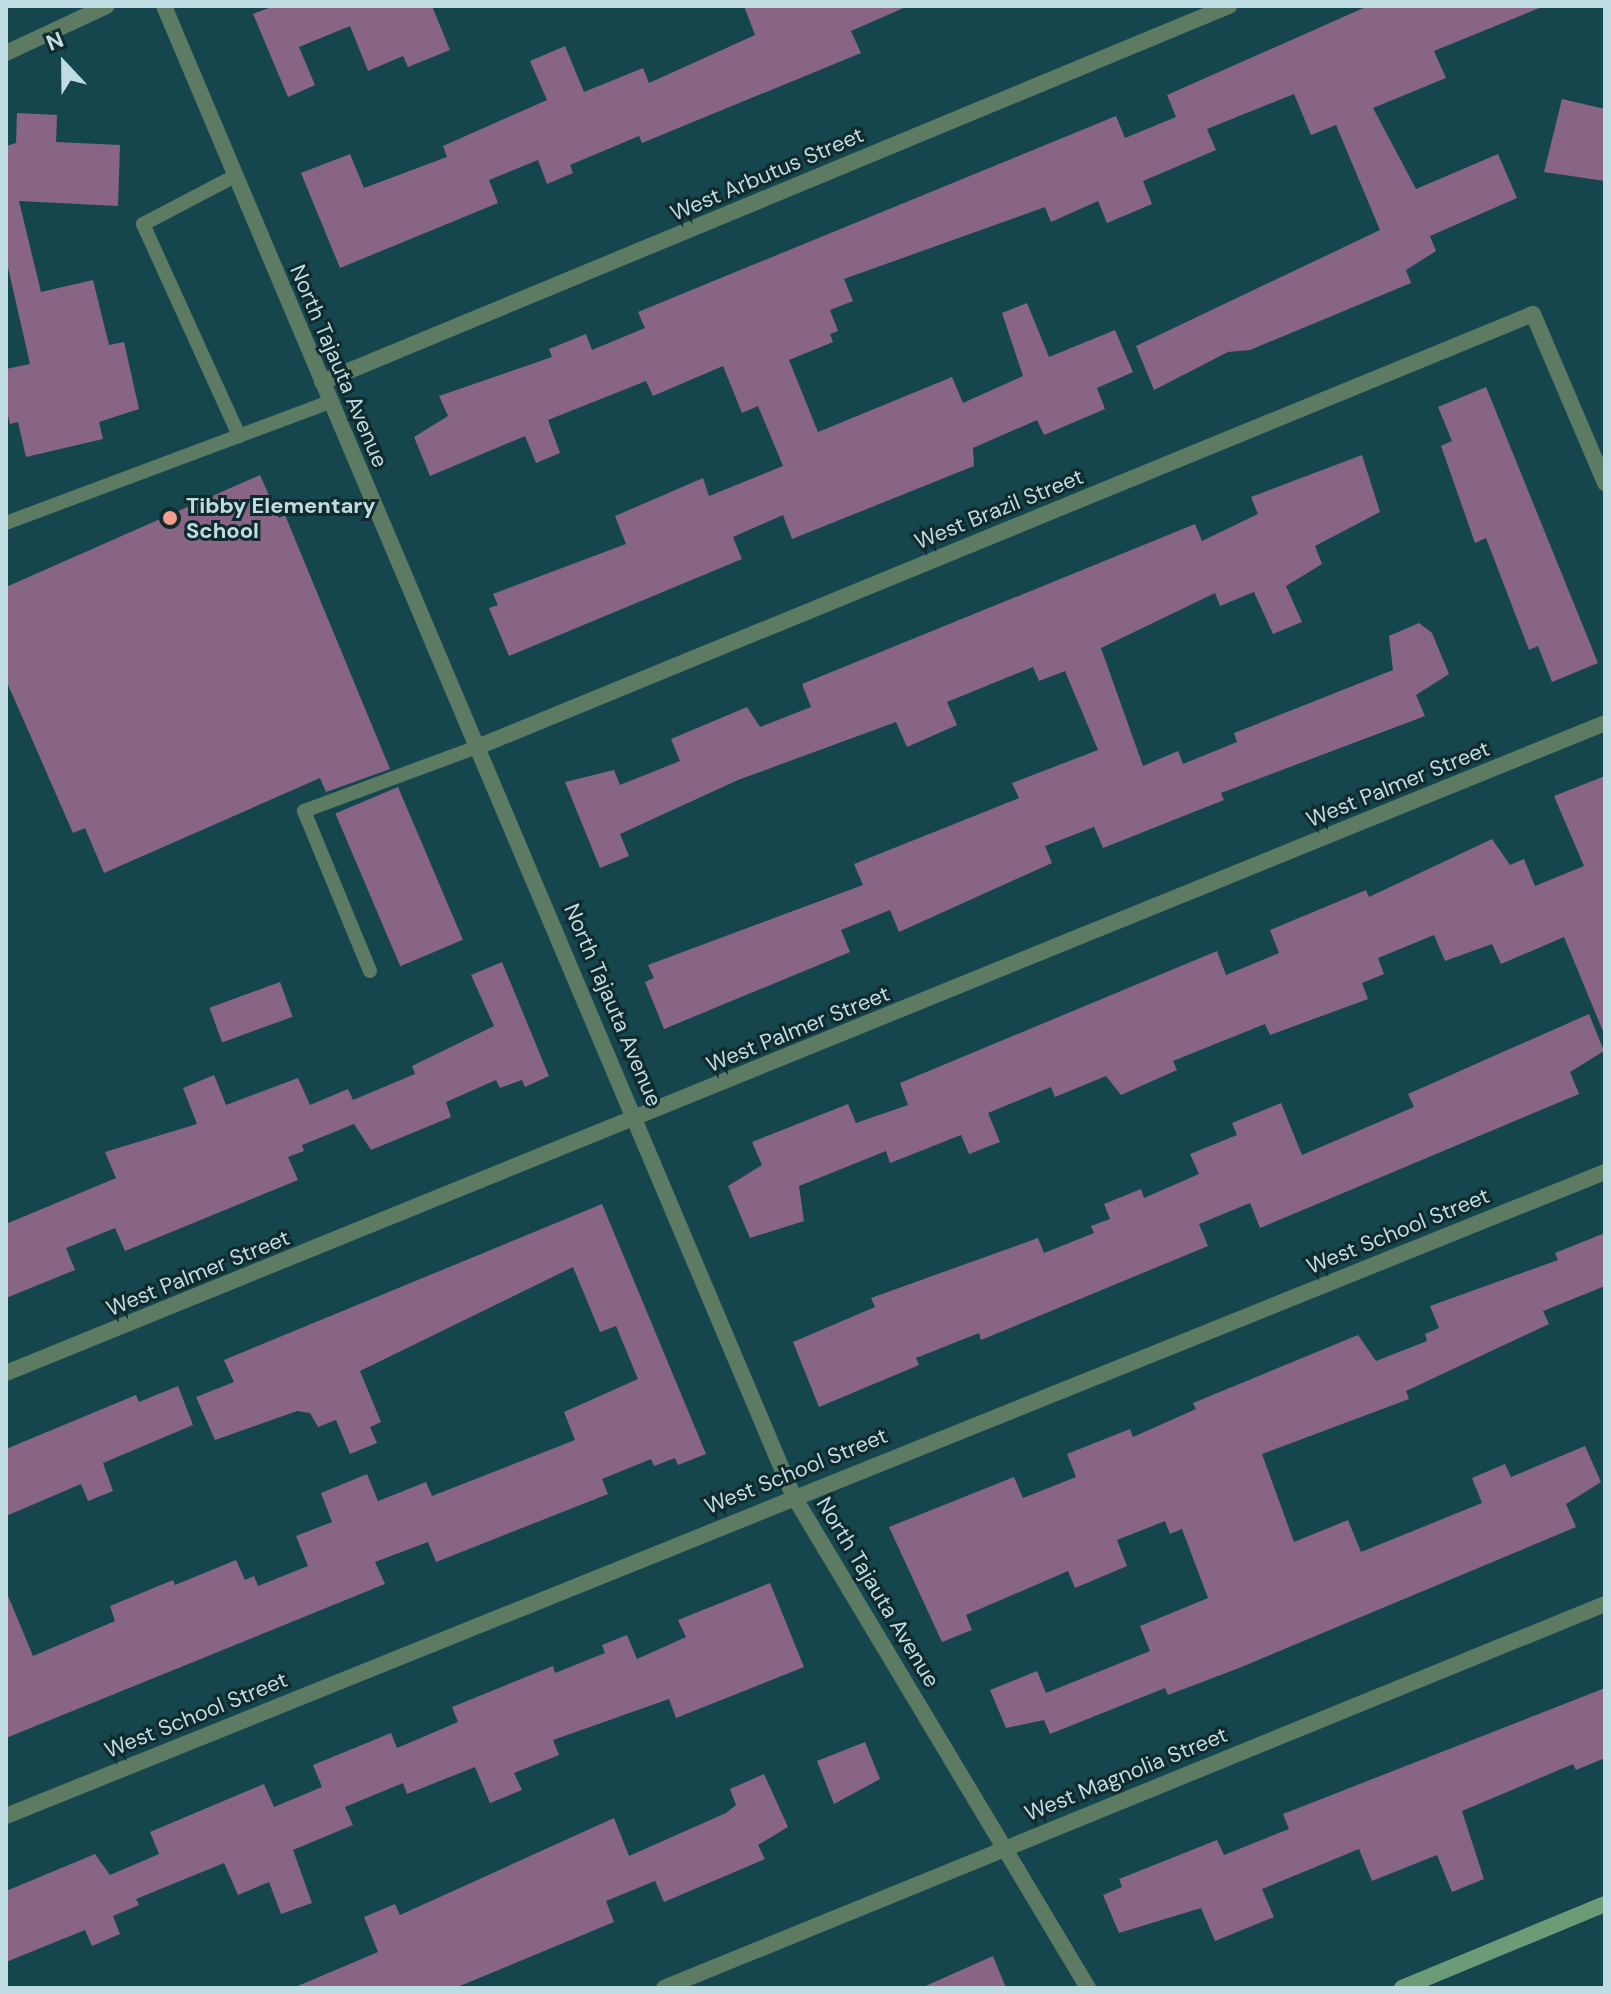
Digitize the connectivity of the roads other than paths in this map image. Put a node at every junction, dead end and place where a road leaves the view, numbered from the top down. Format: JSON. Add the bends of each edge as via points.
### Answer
{"nodes":[{"id":1,"x":107,"y":6,"type":"edge"},
{"id":2,"x":164,"y":6,"type":"edge"},
{"id":3,"x":1229,"y":6,"type":"edge"},
{"id":4,"x":6,"y":53,"type":"edge"},
{"id":5,"x":235,"y":176,"type":"junction"},
{"id":6,"x":322,"y":382,"type":"junction"},
{"id":7,"x":330,"y":402,"type":"junction"},
{"id":8,"x":239,"y":436,"type":"junction"},
{"id":9,"x":1605,"y":483,"type":"edge"},
{"id":10,"x":6,"y":523,"type":"edge"},
{"id":11,"x":1605,"y":723,"type":"edge"},
{"id":12,"x":480,"y":746,"type":"junction"},
{"id":13,"x":370,"y":971,"type":"dead end"},
{"id":14,"x":637,"y":1118,"type":"junction"},
{"id":15,"x":1605,"y":1172,"type":"edge"},
{"id":16,"x":6,"y":1373,"type":"edge"},
{"id":17,"x":793,"y":1495,"type":"junction"},
{"id":18,"x":1605,"y":1604,"type":"edge"},
{"id":19,"x":6,"y":1816,"type":"edge"},
{"id":20,"x":1005,"y":1846,"type":"junction"},
{"id":21,"x":1605,"y":1904,"type":"edge"},
{"id":22,"x":664,"y":1988,"type":"edge"},
{"id":23,"x":1088,"y":1988,"type":"edge"},
{"id":24,"x":1402,"y":1988,"type":"edge"}],
"edges":[{"from":1,"to":4,"type":"street"},
{"from":2,"to":5,"type":"street","name":"North Tajauta Avenue"},
{"from":3,"to":6,"type":"street","name":"West Arbutus Street"},
{"from":5,"to":6,"type":"street","name":"North Tajauta Avenue"},
{"from":5,"to":8,"type":"lane","via":[[143,224]]},
{"from":6,"to":7,"type":"street","name":"North Tajauta Avenue"},
{"from":7,"to":8,"type":"lane"},
{"from":7,"to":12,"type":"street","name":"North Tajauta Avenue"},
{"from":8,"to":10,"type":"lane"},
{"from":9,"to":12,"type":"street","name":"West Brazil Street","via":[[1533,314]]},
{"from":11,"to":14,"type":"street","name":"West Palmer Street"},
{"from":12,"to":13,"type":"lane","via":[[304,811]]},
{"from":12,"to":14,"type":"street","name":"North Tajauta Avenue"},
{"from":14,"to":16,"type":"street","name":"West Palmer Street"},
{"from":14,"to":17,"type":"street","name":"North Tajauta Avenue"},
{"from":15,"to":17,"type":"street","name":"West School Street"},
{"from":17,"to":19,"type":"street","name":"West School Street"},
{"from":17,"to":20,"type":"street","name":"North Tajauta Avenue"},
{"from":18,"to":20,"type":"street","name":"West Magnolia Street"},
{"from":20,"to":22,"type":"street","name":"West Magnolia Street"},
{"from":20,"to":23,"type":"street","name":"North Tajauta Avenue"},
{"from":21,"to":24,"type":"main road"}]}
